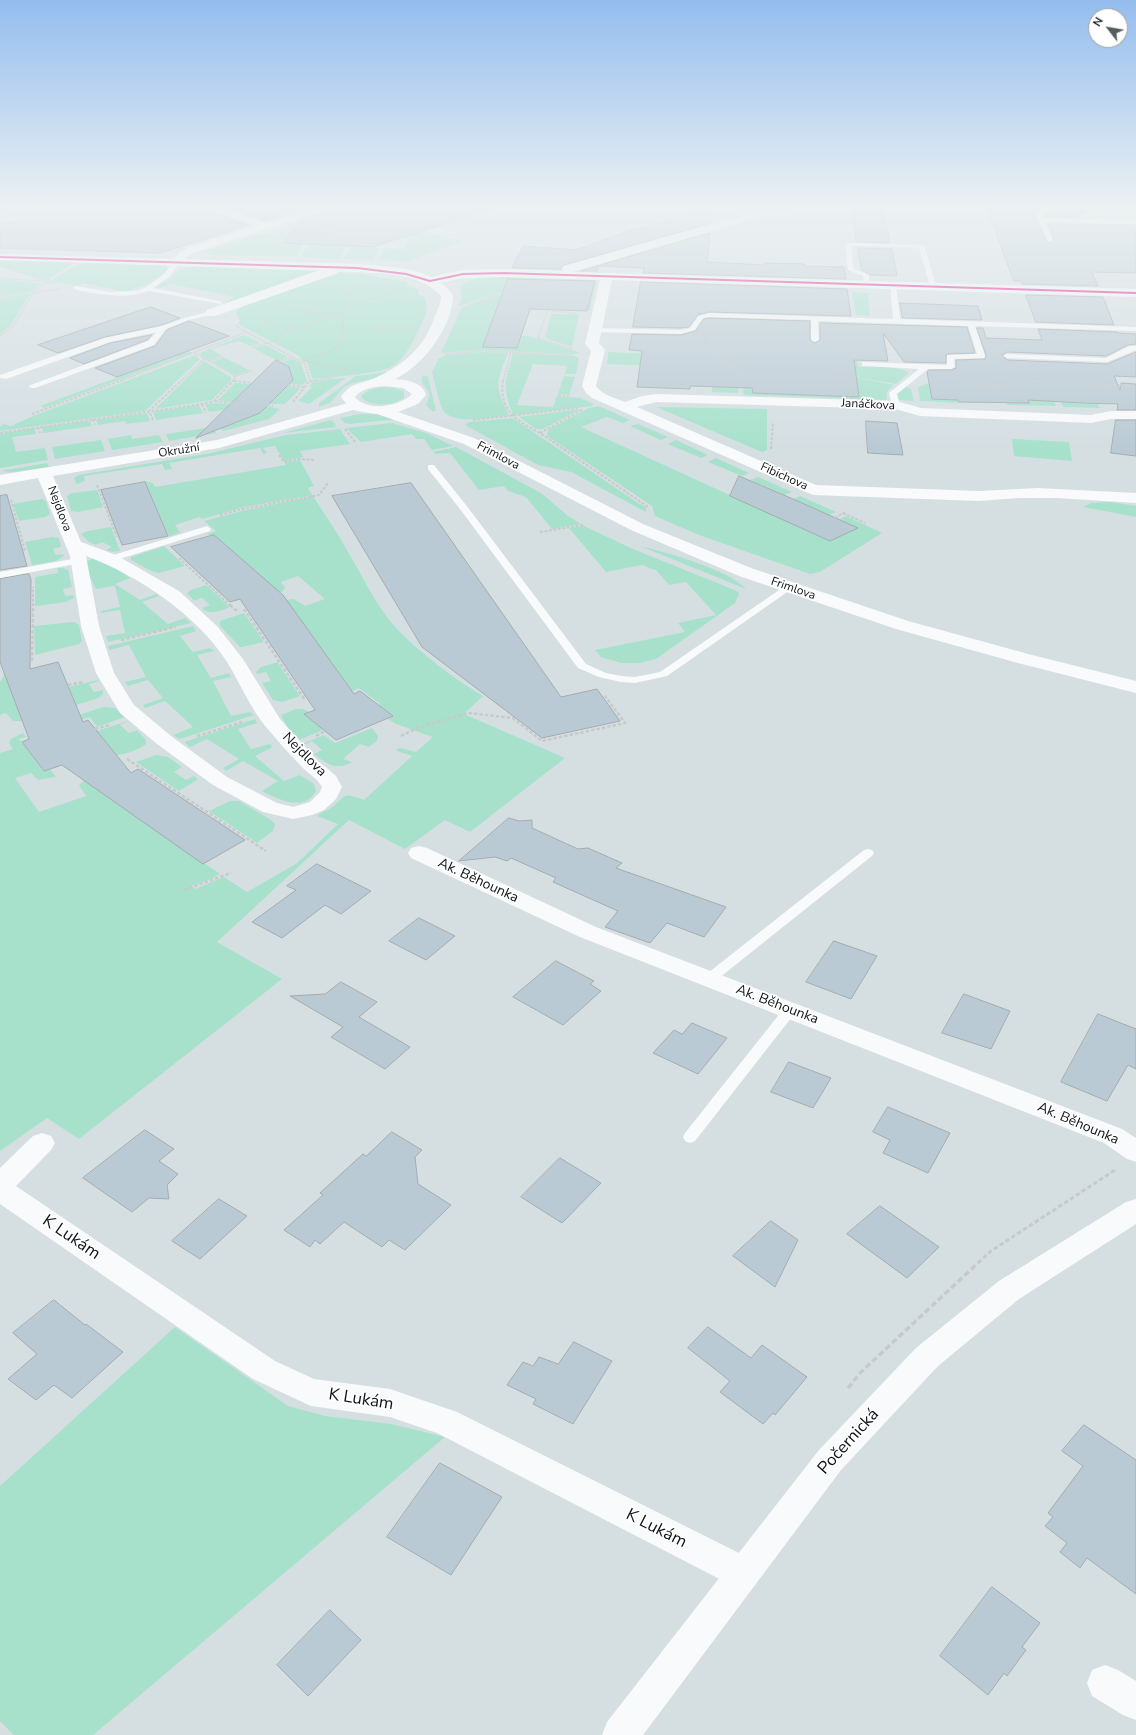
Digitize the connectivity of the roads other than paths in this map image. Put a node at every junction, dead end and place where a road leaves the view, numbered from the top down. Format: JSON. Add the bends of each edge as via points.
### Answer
{"nodes":[{"id":1,"x":893,"y":285,"type":"edge"},
{"id":2,"x":151,"y":286,"type":"edge"},
{"id":3,"x":289,"y":286,"type":"edge"},
{"id":4,"x":438,"y":286,"type":"edge"},
{"id":5,"x":605,"y":286,"type":"edge"},
{"id":6,"x":934,"y":286,"type":"edge"},
{"id":7,"x":76,"y":288,"type":"road end"},
{"id":8,"x":148,"y":289,"type":"junction"},
{"id":9,"x":1136,"y":293,"type":"edge"},
{"id":10,"x":215,"y":308,"type":"junction"},
{"id":11,"x":814,"y":319,"type":"junction"},
{"id":12,"x":898,"y":322,"type":"junction"},
{"id":13,"x":971,"y":324,"type":"junction"},
{"id":14,"x":164,"y":328,"type":"junction"},
{"id":15,"x":1136,"y":329,"type":"edge"},
{"id":16,"x":595,"y":330,"type":"junction"},
{"id":17,"x":814,"y":340,"type":"dead end"},
{"id":18,"x":426,"y":348,"type":"junction"},
{"id":19,"x":1136,"y":348,"type":"edge"},
{"id":20,"x":1007,"y":356,"type":"dead end"},
{"id":21,"x":865,"y":364,"type":"dead end"},
{"id":22,"x":926,"y":367,"type":"junction"},
{"id":23,"x":3,"y":377,"type":"dead end"},
{"id":24,"x":375,"y":383,"type":"junction"},
{"id":25,"x":32,"y":386,"type":"dead end"},
{"id":26,"x":355,"y":405,"type":"junction"},
{"id":27,"x":422,"y":405,"type":"junction"},
{"id":28,"x":896,"y":405,"type":"junction"},
{"id":29,"x":624,"y":407,"type":"junction"},
{"id":30,"x":379,"y":410,"type":"junction"},
{"id":31,"x":1136,"y":415,"type":"edge"},
{"id":32,"x":469,"y":441,"type":"junction"},
{"id":33,"x":431,"y":467,"type":"dead end"},
{"id":34,"x":44,"y":473,"type":"junction"},
{"id":35,"x":0,"y":480,"type":"edge"},
{"id":36,"x":1136,"y":498,"type":"edge"},
{"id":37,"x":207,"y":529,"type":"road end"},
{"id":38,"x":75,"y":553,"type":"junction"},
{"id":39,"x":117,"y":557,"type":"junction"},
{"id":40,"x":0,"y":575,"type":"edge"},
{"id":41,"x":788,"y":588,"type":"junction"},
{"id":42,"x":1136,"y":687,"type":"edge"},
{"id":43,"x":419,"y":853,"type":"dead end"},
{"id":44,"x":868,"y":853,"type":"dead end"},
{"id":45,"x":709,"y":979,"type":"junction"},
{"id":46,"x":790,"y":1010,"type":"junction"},
{"id":47,"x":690,"y":1137,"type":"dead end"},
{"id":48,"x":42,"y":1143,"type":"dead end"},
{"id":49,"x":1136,"y":1152,"type":"edge"},
{"id":50,"x":0,"y":1185,"type":"edge"},
{"id":51,"x":0,"y":1190,"type":"edge"},
{"id":52,"x":1136,"y":1210,"type":"edge"},
{"id":53,"x":743,"y":1573,"type":"junction"},
{"id":54,"x":1105,"y":1683,"type":"dead end"},
{"id":55,"x":1136,"y":1702,"type":"edge"},
{"id":56,"x":620,"y":1735,"type":"edge"}],
"edges":[{"from":1,"to":12,"type":"lane"},
{"from":2,"to":8,"type":"lane"},
{"from":3,"to":10,"type":"street"},
{"from":4,"to":18,"type":"street","via":[[448,298],[437,330]]},
{"from":5,"to":16,"type":"street","name":"Fibichova"},
{"from":6,"to":9,"type":"street"},
{"from":7,"to":8,"type":"lane","via":[[107,294],[128,294]]},
{"from":8,"to":10,"type":"lane"},
{"from":10,"to":14,"type":"lane"},
{"from":11,"to":12,"type":"lane"},
{"from":11,"to":16,"type":"lane","via":[[709,315],[700,317],[693,329],[681,332]]},
{"from":11,"to":17,"type":"lane"},
{"from":12,"to":13,"type":"lane"},
{"from":13,"to":15,"type":"lane"},
{"from":13,"to":22,"type":"lane","via":[[981,356],[950,357],[951,367]]},
{"from":14,"to":23,"type":"lane","via":[[108,340]]},
{"from":14,"to":25,"type":"lane","via":[[151,343]]},
{"from":16,"to":29,"type":"street","name":"Fibichova","via":[[592,344],[598,350],[590,390]]},
{"from":18,"to":24,"type":"street","via":[[399,372]]},
{"from":18,"to":27,"type":"street","via":[[426,357],[414,378]]},
{"from":19,"to":20,"type":"lane","via":[[1107,360]]},
{"from":21,"to":22,"type":"lane"},
{"from":22,"to":28,"type":"lane","via":[[893,393]]},
{"from":24,"to":26,"type":"street","via":[[360,386],[350,392],[348,397]]},
{"from":24,"to":27,"type":"street","via":[[406,384]]},
{"from":26,"to":30,"type":"street","name":"Okružní"},
{"from":26,"to":34,"type":"street","name":"Okružní","via":[[219,444]]},
{"from":27,"to":30,"type":"street","name":"Okružní"},
{"from":27,"to":32,"type":"street","name":"Frimlova"},
{"from":28,"to":29,"type":"street","name":"Janáčkova","via":[[656,398]]},
{"from":28,"to":31,"type":"street","name":"Janáčkova","via":[[920,412],[1091,419],[1111,415]]},
{"from":29,"to":36,"type":"street","name":"Fibichova","via":[[813,490],[979,496],[1034,492]]},
{"from":30,"to":32,"type":"street","name":"Frimlova"},
{"from":32,"to":41,"type":"street","name":"Frimlova","via":[[637,527],[705,557]]},
{"from":33,"to":41,"type":"lane","via":[[582,666],[603,675],[635,680],[663,674]]},
{"from":34,"to":35,"type":"street","name":"Okružní"},
{"from":34,"to":38,"type":"street","name":"Nejdlova"},
{"from":37,"to":39,"type":"lane"},
{"from":38,"to":39,"type":"street","name":"Nejdlova"},
{"from":38,"to":39,"type":"street","name":"Nejdlova","via":[[90,626],[105,673],[126,709],[220,781],[270,808],[293,813],[317,806],[329,795],[332,787],[329,780],[310,764],[272,722],[234,659],[202,621],[173,594]]},
{"from":38,"to":40,"type":"lane"},
{"from":41,"to":42,"type":"street","name":"Frimlova","via":[[902,625]]},
{"from":43,"to":45,"type":"street","name":"Ak. Běhounka","via":[[588,932]]},
{"from":44,"to":45,"type":"lane"},
{"from":45,"to":46,"type":"street","name":"Ak. Běhounka"},
{"from":46,"to":47,"type":"lane"},
{"from":46,"to":49,"type":"street","name":"Ak. Běhounka","via":[[1113,1136]]},
{"from":48,"to":50,"type":"street"},
{"from":51,"to":53,"type":"street","name":"K Lukám","via":[[264,1370],[311,1392],[390,1403],[446,1422]]},
{"from":52,"to":53,"type":"street","name":"Počernická","via":[[1009,1290],[927,1357],[830,1460]]},
{"from":53,"to":56,"type":"street","name":"Počernická"},
{"from":54,"to":55,"type":"street"}]}
